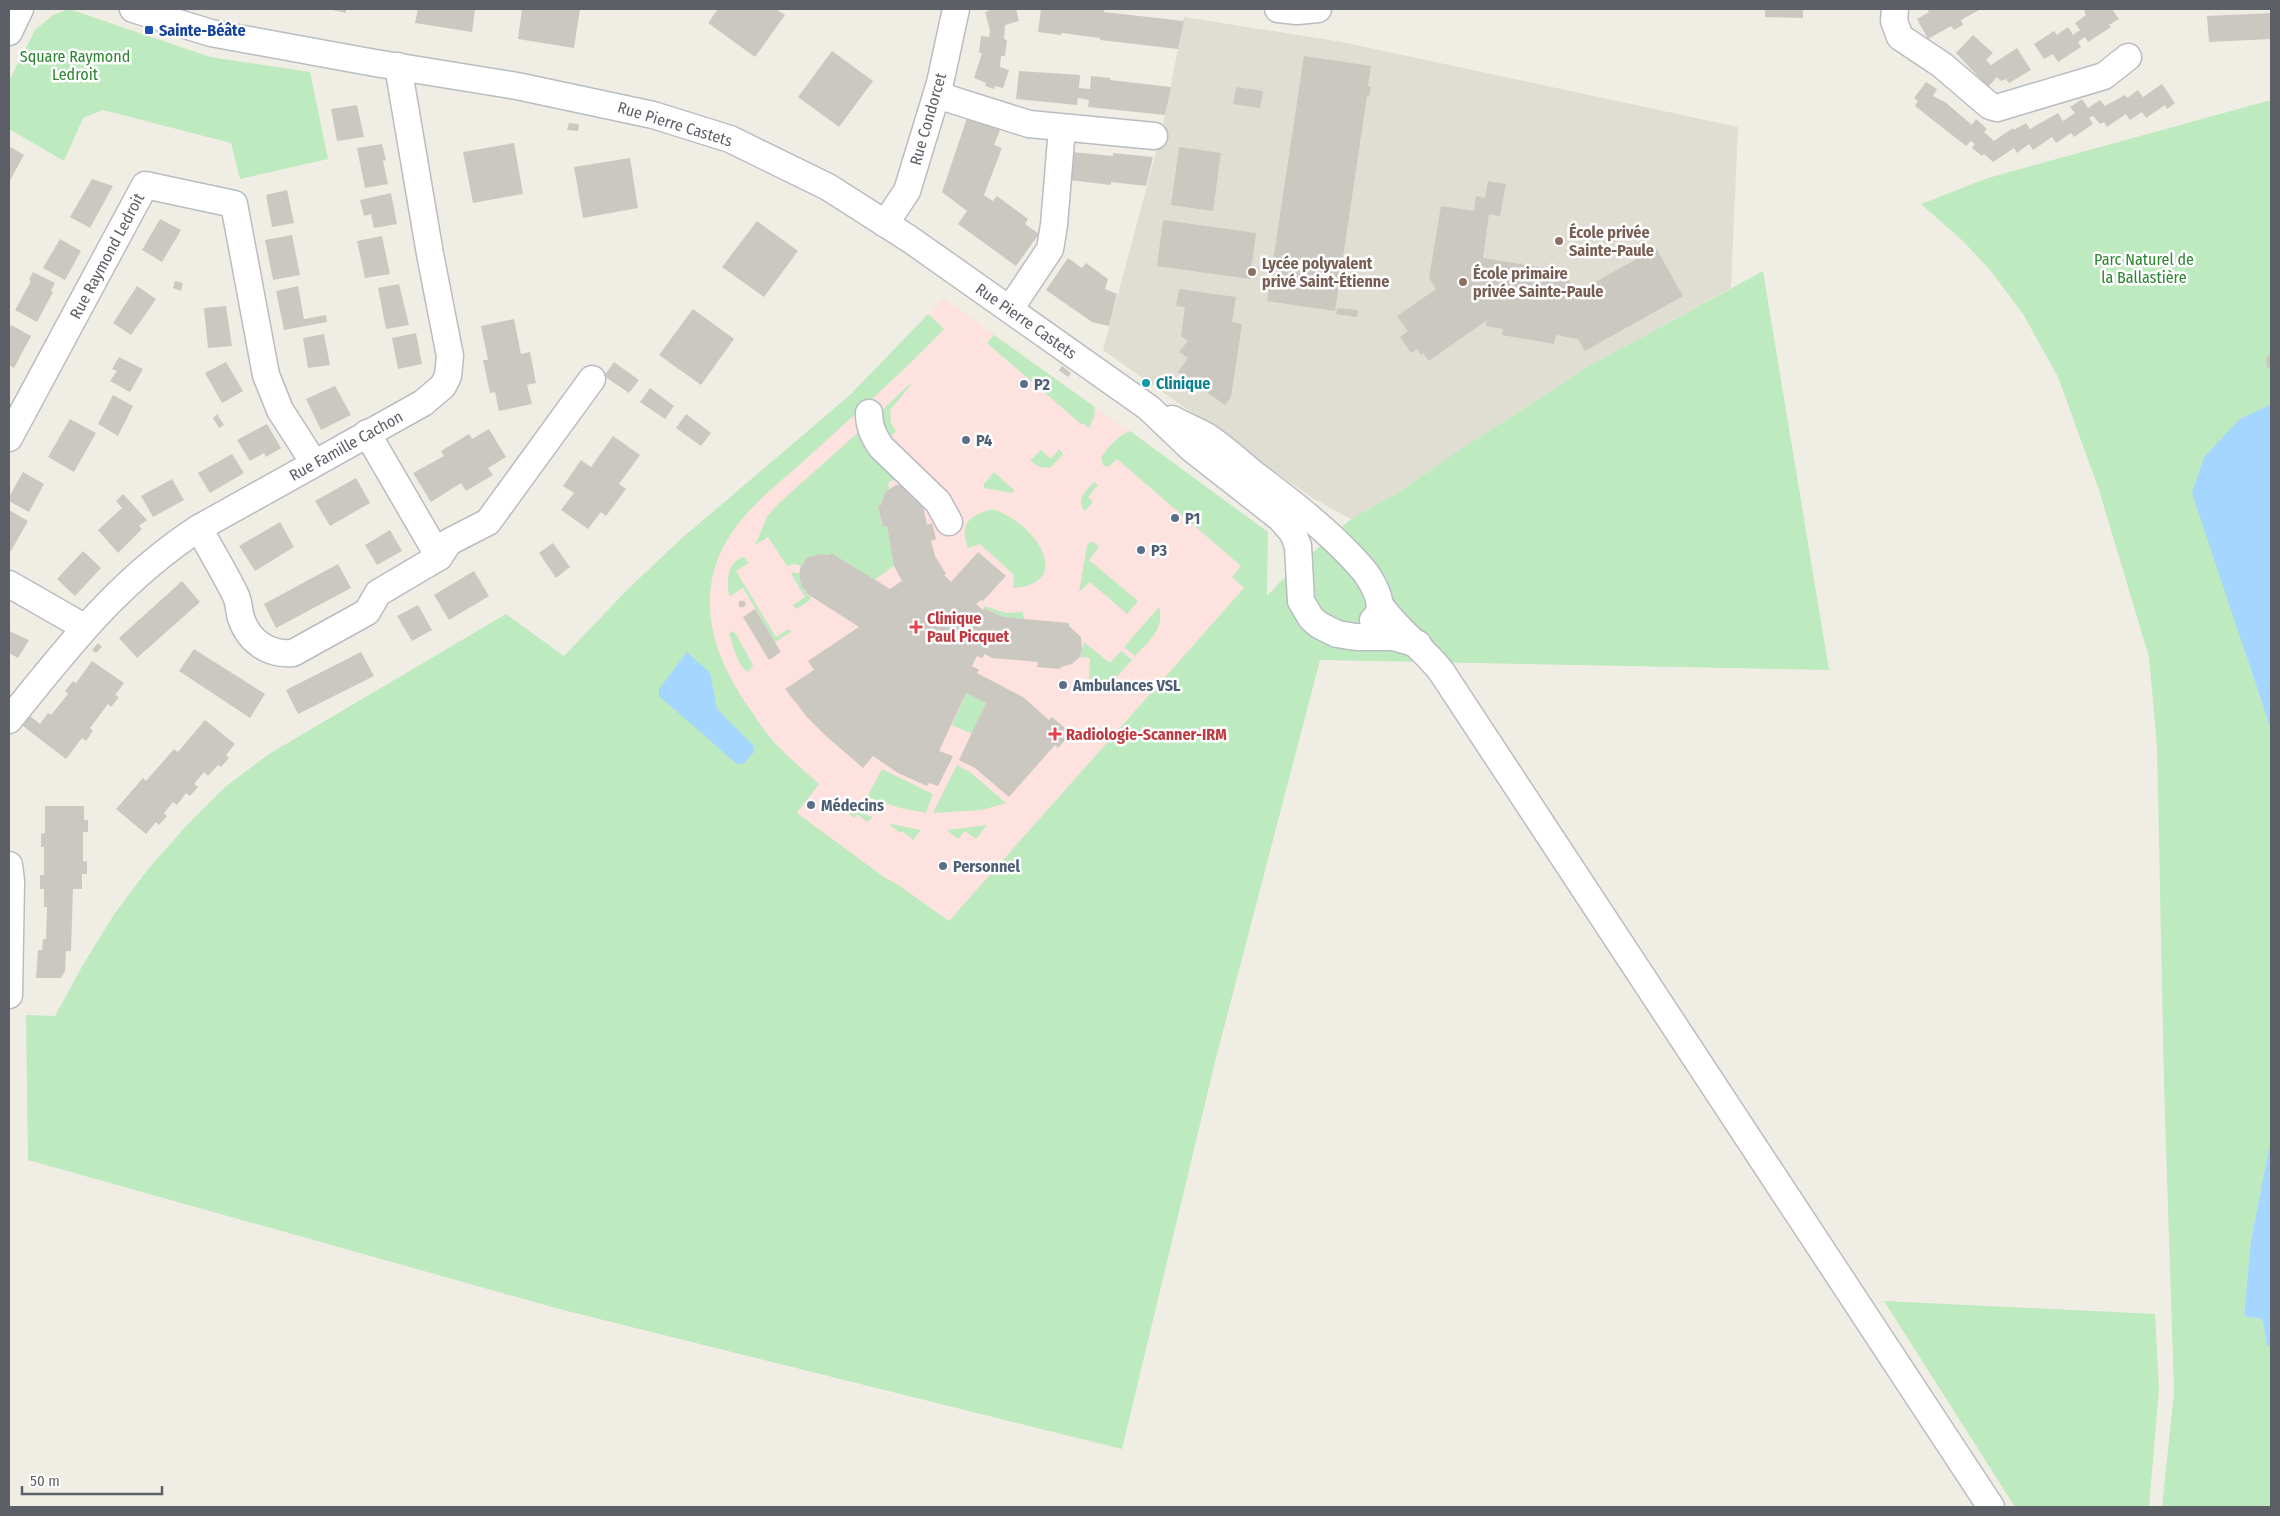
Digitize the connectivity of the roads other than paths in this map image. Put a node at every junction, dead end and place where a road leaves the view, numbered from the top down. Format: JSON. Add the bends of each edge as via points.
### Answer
{"nodes":[{"id":1,"x":20,"y":9,"type":"edge"},
{"id":2,"x":133,"y":9,"type":"edge"},
{"id":3,"x":956,"y":9,"type":"edge"},
{"id":4,"x":1278,"y":9,"type":"edge"},
{"id":5,"x":1895,"y":9,"type":"edge"},
{"id":6,"x":1317,"y":10,"type":"edge"},
{"id":7,"x":9,"y":32,"type":"edge"},
{"id":8,"x":2128,"y":57,"type":"dead end"},
{"id":9,"x":398,"y":66,"type":"junction"},
{"id":10,"x":937,"y":95,"type":"junction"},
{"id":11,"x":1062,"y":128,"type":"junction"},
{"id":12,"x":1154,"y":136,"type":"dead end"},
{"id":13,"x":885,"y":224,"type":"junction"},
{"id":14,"x":1010,"y":309,"type":"junction"},
{"id":15,"x":592,"y":379,"type":"dead end"},
{"id":16,"x":1149,"y":408,"type":"junction"},
{"id":17,"x":869,"y":413,"type":"dead end"},
{"id":18,"x":367,"y":434,"type":"junction"},
{"id":19,"x":9,"y":438,"type":"edge"},
{"id":20,"x":314,"y":463,"type":"junction"},
{"id":21,"x":949,"y":522,"type":"dead end"},
{"id":22,"x":1318,"y":525,"type":"junction"},
{"id":23,"x":199,"y":528,"type":"junction"},
{"id":24,"x":439,"y":557,"type":"junction"},
{"id":25,"x":1300,"y":570,"type":"junction"},
{"id":26,"x":9,"y":584,"type":"edge"},
{"id":27,"x":1380,"y":605,"type":"junction"},
{"id":28,"x":84,"y":627,"type":"junction"},
{"id":29,"x":1418,"y":644,"type":"junction"},
{"id":30,"x":9,"y":720,"type":"edge"},
{"id":31,"x":9,"y":865,"type":"edge"},
{"id":32,"x":9,"y":995,"type":"edge"},
{"id":33,"x":1991,"y":1507,"type":"edge"}],
"edges":[{"from":1,"to":7,"type":"street"},
{"from":2,"to":9,"type":"street","name":"Rue Pierre Castets","via":[[211,33]]},
{"from":3,"to":10,"type":"street","name":"Rue Condorcet"},
{"from":4,"to":6,"type":"street"},
{"from":5,"to":8,"type":"street","via":[[1894,21],[1900,37],[1942,65],[1990,106],[1997,108],[2104,76]]},
{"from":9,"to":13,"type":"street","name":"Rue Pierre Castets","via":[[598,102],[730,139],[828,187]]},
{"from":9,"to":18,"type":"street","name":"Rue Famille Cachon","via":[[451,366],[443,386],[436,393]]},
{"from":10,"to":11,"type":"street","via":[[1029,124]]},
{"from":10,"to":13,"type":"street","name":"Rue Condorcet","via":[[907,191]]},
{"from":11,"to":12,"type":"street"},
{"from":11,"to":14,"type":"street","via":[[1050,249]]},
{"from":13,"to":14,"type":"street","name":"Rue Pierre Castets"},
{"from":14,"to":16,"type":"street","name":"Rue Pierre Castets"},
{"from":15,"to":24,"type":"street","via":[[488,522],[449,542]]},
{"from":16,"to":22,"type":"street","name":"Rue Pierre Castets","via":[[1206,436]]},
{"from":16,"to":25,"type":"street","name":"Rue Pierre Castets","via":[[1192,449],[1267,507],[1293,533]]},
{"from":17,"to":21,"type":"street","via":[[869,424],[880,447],[938,502]]},
{"from":18,"to":20,"type":"street","name":"Rue Famille Cachon"},
{"from":18,"to":24,"type":"street"},
{"from":19,"to":20,"type":"street","name":"Rue Raymond Ledroit","via":[[145,185],[234,204],[266,375],[280,410]]},
{"from":20,"to":23,"type":"street","name":"Rue Famille Cachon"},
{"from":22,"to":25,"type":"street"},
{"from":22,"to":27,"type":"street","name":"Rue Pierre Castets","via":[[1361,568]]},
{"from":23,"to":24,"type":"street","via":[[237,598],[242,620],[250,635],[263,648],[281,654],[293,653],[367,612],[378,592]]},
{"from":23,"to":28,"type":"street","name":"Rue Famille Cachon","via":[[140,571]]},
{"from":25,"to":27,"type":"street","via":[[1314,603],[1325,614],[1343,622],[1359,625],[1370,622],[1376,618]]},
{"from":25,"to":29,"type":"street","via":[[1301,601],[1311,618],[1327,630],[1356,637],[1392,637]]},
{"from":26,"to":28,"type":"street"},
{"from":27,"to":29,"type":"street","name":"Rue Pierre Castets","via":[[1390,619]]},
{"from":28,"to":30,"type":"street","name":"Rue Famille Cachon"},
{"from":29,"to":33,"type":"street","name":"Rue Pierre Castets","via":[[1446,679]]},
{"from":31,"to":32,"type":"street"}]}
